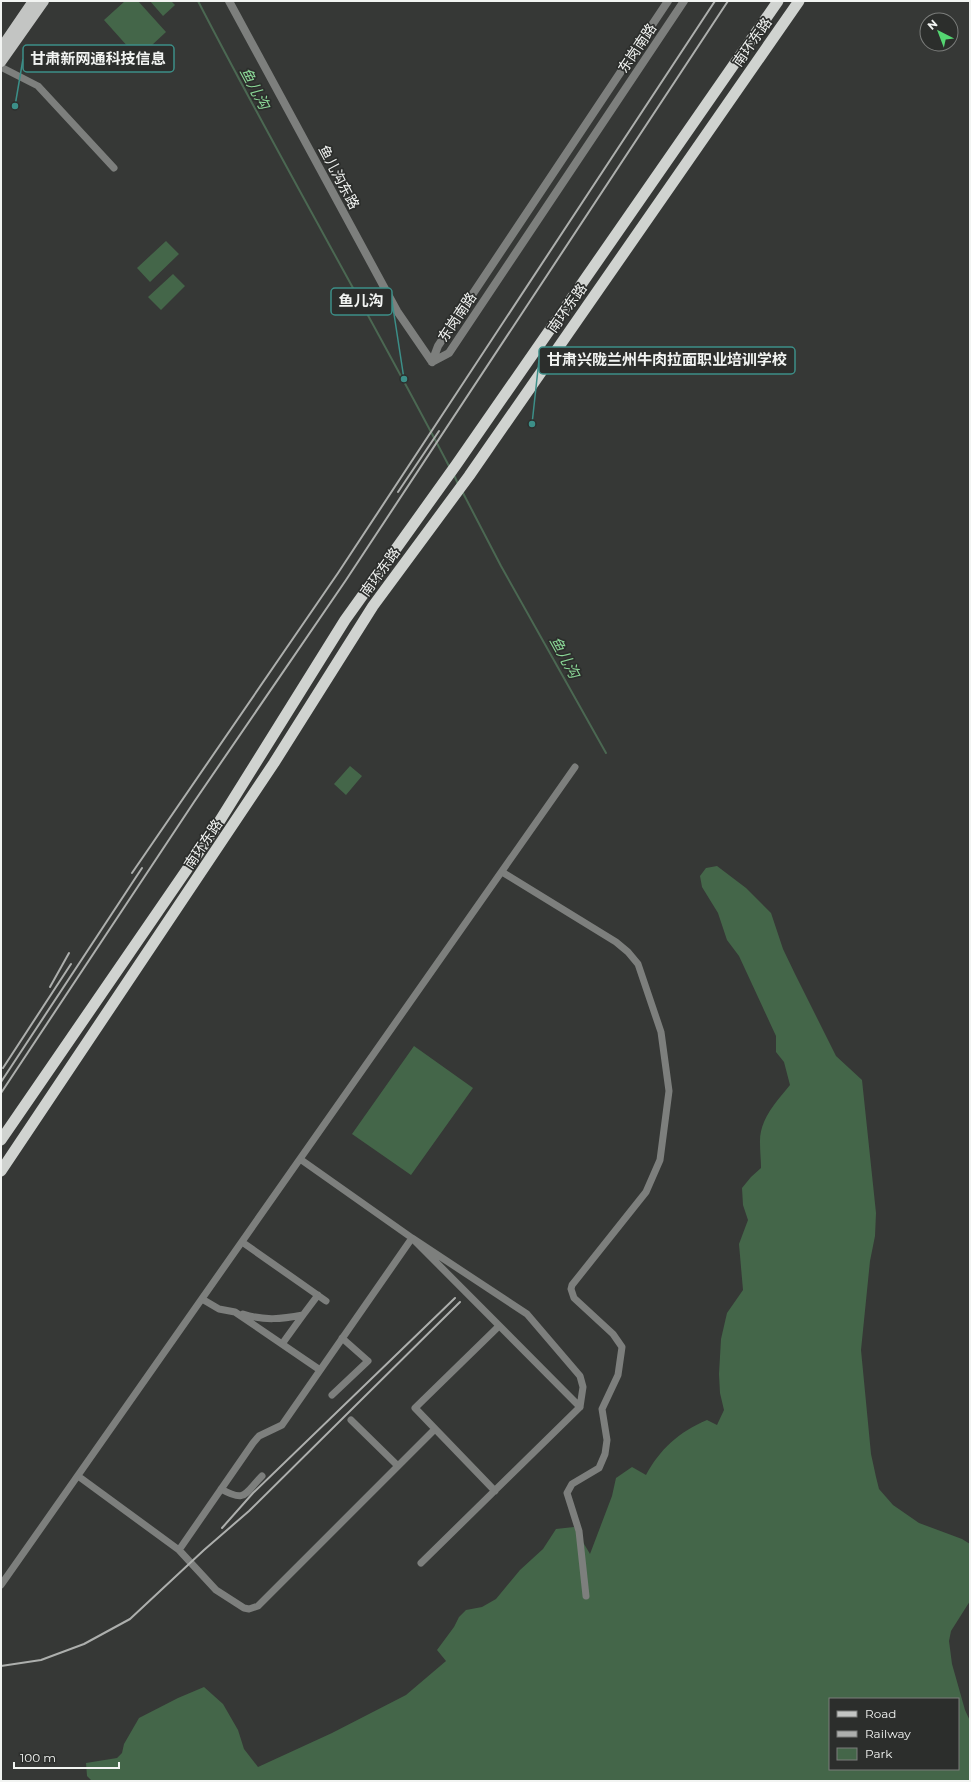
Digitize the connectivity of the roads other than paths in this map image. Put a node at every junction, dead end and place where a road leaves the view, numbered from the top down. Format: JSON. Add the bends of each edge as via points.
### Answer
{"nodes":[{"id":1,"x":229,"y":1,"type":"edge"},
{"id":2,"x":668,"y":1,"type":"edge"},
{"id":3,"x":684,"y":1,"type":"edge"},
{"id":4,"x":778,"y":1,"type":"edge"},
{"id":5,"x":799,"y":1,"type":"edge"},
{"id":6,"x":38,"y":2,"type":"edge"},
{"id":7,"x":1,"y":48,"type":"edge"},
{"id":8,"x":1,"y":62,"type":"edge"},
{"id":9,"x":734,"y":64,"type":"junction"},
{"id":10,"x":1,"y":67,"type":"edge"},
{"id":11,"x":748,"y":74,"type":"junction"},
{"id":12,"x":114,"y":168,"type":"dead end"},
{"id":13,"x":432,"y":362,"type":"junction"},
{"id":14,"x":344,"y":620,"type":"junction"},
{"id":15,"x":359,"y":629,"type":"junction"},
{"id":16,"x":576,"y":767,"type":"dead end"},
{"id":17,"x":502,"y":872,"type":"junction"},
{"id":18,"x":1,"y":1140,"type":"edge"},
{"id":19,"x":300,"y":1159,"type":"junction"},
{"id":20,"x":1,"y":1171,"type":"edge"},
{"id":21,"x":412,"y":1238,"type":"junction"},
{"id":22,"x":242,"y":1242,"type":"junction"},
{"id":23,"x":318,"y":1295,"type":"junction"},
{"id":24,"x":202,"y":1299,"type":"junction"},
{"id":25,"x":326,"y":1301,"type":"dead end"},
{"id":26,"x":236,"y":1312,"type":"junction"},
{"id":27,"x":303,"y":1315,"type":"junction"},
{"id":28,"x":499,"y":1326,"type":"junction"},
{"id":29,"x":342,"y":1338,"type":"junction"},
{"id":30,"x":282,"y":1344,"type":"junction"},
{"id":31,"x":320,"y":1370,"type":"junction"},
{"id":32,"x":332,"y":1395,"type":"dead end"},
{"id":33,"x":580,"y":1407,"type":"junction"},
{"id":34,"x":351,"y":1420,"type":"dead end"},
{"id":35,"x":435,"y":1429,"type":"junction"},
{"id":36,"x":398,"y":1466,"type":"junction"},
{"id":37,"x":78,"y":1476,"type":"junction"},
{"id":38,"x":262,"y":1476,"type":"dead end"},
{"id":39,"x":221,"y":1489,"type":"junction"},
{"id":40,"x":495,"y":1491,"type":"junction"},
{"id":41,"x":179,"y":1550,"type":"junction"},
{"id":42,"x":421,"y":1563,"type":"dead end"},
{"id":43,"x":1,"y":1585,"type":"edge"},
{"id":44,"x":586,"y":1596,"type":"dead end"}],
"edges":[{"from":1,"to":13,"type":"street","name":"鱼儿沟东路","via":[[397,311]]},
{"from":2,"to":13,"type":"street","name":"东岗南路","via":[[438,346]]},
{"from":3,"to":13,"type":"street","name":"东岗南路","via":[[449,353]]},
{"from":4,"to":9,"type":"highway","name":"南环东路"},
{"from":5,"to":11,"type":"highway","name":"南环东路"},
{"from":6,"to":7,"type":"main road"},
{"from":6,"to":8,"type":"main road"},
{"from":9,"to":11,"type":"highway"},
{"from":9,"to":14,"type":"highway","name":"南环东路","via":[[456,465]]},
{"from":10,"to":12,"type":"street","via":[[38,86]]},
{"from":11,"to":15,"type":"highway","name":"南环东路"},
{"from":14,"to":15,"type":"highway"},
{"from":14,"to":18,"type":"highway","name":"南环东路","via":[[214,830]]},
{"from":15,"to":20,"type":"highway","name":"南环东路","via":[[274,763]]},
{"from":16,"to":17,"type":"street"},
{"from":17,"to":19,"type":"street"},
{"from":17,"to":44,"type":"street","via":[[616,942],[638,964],[662,1032],[669,1092],[660,1160],[646,1192],[572,1285],[574,1298],[614,1334],[622,1347],[618,1374],[602,1409],[607,1440],[605,1454],[599,1468],[572,1484],[567,1493],[579,1531]]},
{"from":19,"to":21,"type":"street"},
{"from":19,"to":22,"type":"street"},
{"from":21,"to":28,"type":"street"},
{"from":21,"to":29,"type":"street"},
{"from":21,"to":33,"type":"street","via":[[527,1314],[580,1376],[583,1387]]},
{"from":22,"to":23,"type":"street"},
{"from":22,"to":24,"type":"street"},
{"from":23,"to":25,"type":"street"},
{"from":23,"to":27,"type":"street"},
{"from":24,"to":26,"type":"street","via":[[219,1309]]},
{"from":24,"to":37,"type":"street"},
{"from":26,"to":27,"type":"street","via":[[257,1318],[280,1320]]},
{"from":26,"to":30,"type":"street"},
{"from":27,"to":30,"type":"street"},
{"from":28,"to":33,"type":"street"},
{"from":28,"to":35,"type":"street","via":[[415,1408]]},
{"from":29,"to":31,"type":"street"},
{"from":29,"to":32,"type":"street","via":[[368,1361]]},
{"from":30,"to":31,"type":"street"},
{"from":31,"to":39,"type":"street","via":[[282,1425],[259,1436]]},
{"from":33,"to":40,"type":"street"},
{"from":34,"to":36,"type":"street"},
{"from":35,"to":36,"type":"street"},
{"from":35,"to":40,"type":"street"},
{"from":36,"to":41,"type":"street","via":[[254,1608],[244,1608],[216,1590]]},
{"from":37,"to":41,"type":"street"},
{"from":37,"to":43,"type":"street"},
{"from":38,"to":39,"type":"street","via":[[240,1497]]},
{"from":39,"to":41,"type":"street"},
{"from":40,"to":42,"type":"street"}]}
